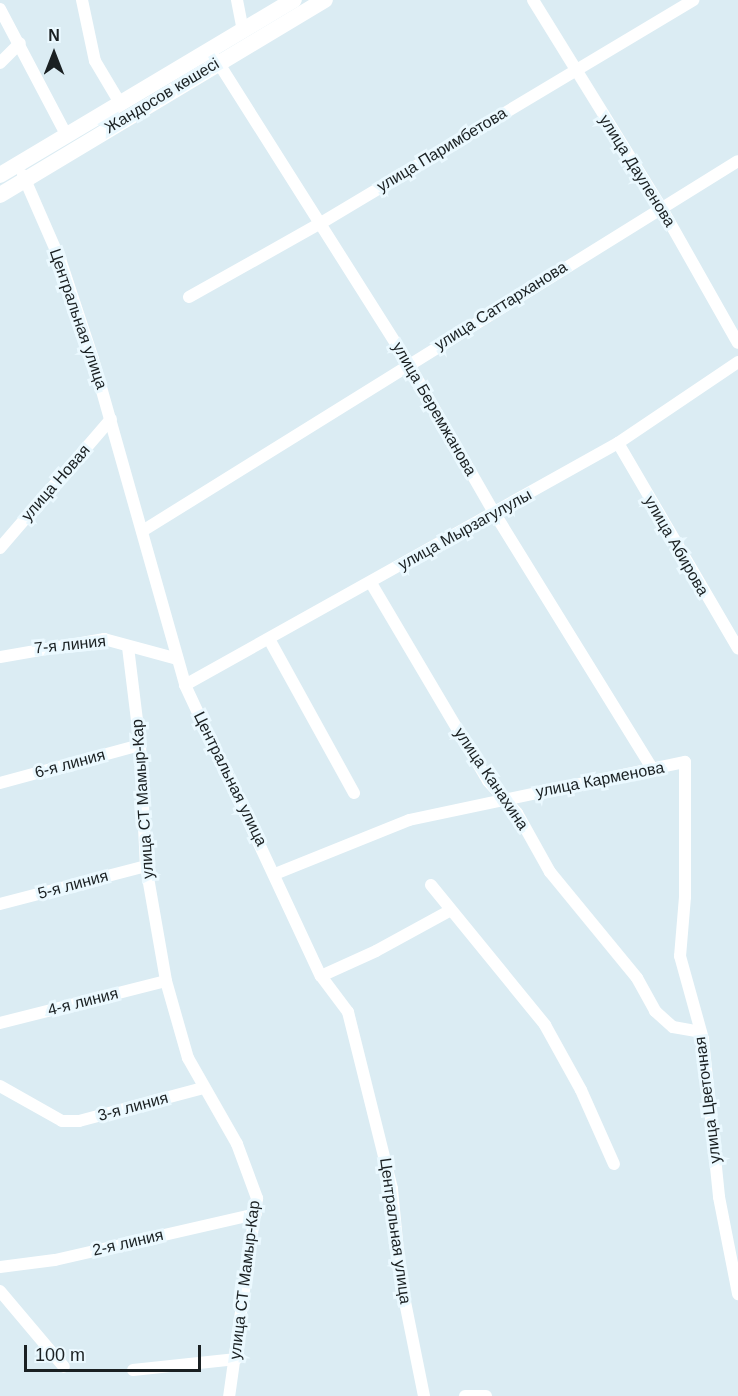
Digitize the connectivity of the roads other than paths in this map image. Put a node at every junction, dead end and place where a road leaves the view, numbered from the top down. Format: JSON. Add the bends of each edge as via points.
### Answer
{"nodes":[{"id":1,"x":82,"y":0,"type":"edge"},
{"id":2,"x":237,"y":0,"type":"edge"},
{"id":3,"x":294,"y":0,"type":"edge"},
{"id":4,"x":325,"y":0,"type":"edge"},
{"id":5,"x":532,"y":0,"type":"edge"},
{"id":6,"x":693,"y":0,"type":"edge"},
{"id":7,"x":0,"y":9,"type":"edge"},
{"id":8,"x":243,"y":31,"type":"junction"},
{"id":9,"x":20,"y":43,"type":"junction"},
{"id":10,"x":214,"y":57,"type":"junction"},
{"id":11,"x":0,"y":63,"type":"edge"},
{"id":12,"x":573,"y":71,"type":"junction"},
{"id":13,"x":120,"y":103,"type":"junction"},
{"id":14,"x":66,"y":134,"type":"junction"},
{"id":15,"x":738,"y":161,"type":"edge"},
{"id":16,"x":21,"y":170,"type":"junction"},
{"id":17,"x":0,"y":175,"type":"edge"},
{"id":18,"x":0,"y":195,"type":"edge"},
{"id":19,"x":661,"y":207,"type":"junction"},
{"id":20,"x":321,"y":223,"type":"junction"},
{"id":21,"x":189,"y":297,"type":"dead end"},
{"id":22,"x":738,"y":343,"type":"edge"},
{"id":23,"x":738,"y":362,"type":"edge"},
{"id":24,"x":408,"y":363,"type":"junction"},
{"id":25,"x":111,"y":419,"type":"junction"},
{"id":26,"x":618,"y":442,"type":"junction"},
{"id":27,"x":495,"y":514,"type":"junction"},
{"id":28,"x":144,"y":530,"type":"junction"},
{"id":29,"x":0,"y":548,"type":"edge"},
{"id":30,"x":371,"y":583,"type":"junction"},
{"id":31,"x":268,"y":639,"type":"junction"},
{"id":32,"x":128,"y":647,"type":"junction"},
{"id":33,"x":738,"y":648,"type":"edge"},
{"id":34,"x":0,"y":657,"type":"edge"},
{"id":35,"x":174,"y":658,"type":"junction"},
{"id":36,"x":185,"y":685,"type":"junction"},
{"id":37,"x":140,"y":745,"type":"junction"},
{"id":38,"x":685,"y":762,"type":"joint"},
{"id":39,"x":654,"y":771,"type":"junction"},
{"id":40,"x":0,"y":783,"type":"edge"},
{"id":41,"x":354,"y":793,"type":"dead end"},
{"id":42,"x":504,"y":798,"type":"junction"},
{"id":43,"x":146,"y":866,"type":"junction"},
{"id":44,"x":275,"y":874,"type":"junction"},
{"id":45,"x":431,"y":885,"type":"dead end"},
{"id":46,"x":0,"y":904,"type":"edge"},
{"id":47,"x":451,"y":910,"type":"junction"},
{"id":48,"x":321,"y":976,"type":"junction"},
{"id":49,"x":166,"y":981,"type":"junction"},
{"id":50,"x":0,"y":1023,"type":"edge"},
{"id":51,"x":700,"y":1032,"type":"junction"},
{"id":52,"x":0,"y":1086,"type":"edge"},
{"id":53,"x":203,"y":1088,"type":"junction"},
{"id":54,"x":614,"y":1164,"type":"dead end"},
{"id":55,"x":256,"y":1214,"type":"junction"},
{"id":56,"x":0,"y":1267,"type":"edge"},
{"id":57,"x":0,"y":1292,"type":"edge"},
{"id":58,"x":738,"y":1294,"type":"edge"},
{"id":59,"x":236,"y":1359,"type":"junction"},
{"id":60,"x":64,"y":1367,"type":"dead end"},
{"id":61,"x":133,"y":1370,"type":"dead end"},
{"id":62,"x":229,"y":1396,"type":"edge"},
{"id":63,"x":424,"y":1396,"type":"edge"},
{"id":64,"x":465,"y":1396,"type":"edge"},
{"id":65,"x":486,"y":1396,"type":"edge"}],
"edges":[{"from":1,"to":13,"type":"street","via":[[95,61]]},
{"from":2,"to":8,"type":"street"},
{"from":3,"to":8,"type":"main road","name":"Жандосов көшесі"},
{"from":4,"to":10,"type":"main road","name":"Жандосов көшесі"},
{"from":5,"to":12,"type":"street","name":"улица Дауленова"},
{"from":6,"to":12,"type":"street","name":"улица Паримбетова"},
{"from":7,"to":9,"type":"street"},
{"from":8,"to":10,"type":"main road","name":"Жандосов көшесі"},
{"from":9,"to":11,"type":"street"},
{"from":9,"to":14,"type":"street"},
{"from":10,"to":13,"type":"main road","name":"Жандосов көшесі"},
{"from":10,"to":16,"type":"main road","name":"Жандосов көшесі"},
{"from":10,"to":20,"type":"street","name":"улица Беремжанова"},
{"from":12,"to":19,"type":"street","name":"улица Дауленова"},
{"from":12,"to":20,"type":"street","name":"улица Паримбетова"},
{"from":13,"to":14,"type":"main road","name":"Жандосов көшесі"},
{"from":14,"to":16,"type":"main road","name":"Жандосов көшесі"},
{"from":15,"to":19,"type":"street","name":"улица Саттарханова"},
{"from":16,"to":17,"type":"main road","name":"Жандосов көшесі"},
{"from":16,"to":18,"type":"main road","name":"Жандосов көшесі"},
{"from":16,"to":25,"type":"street","name":"Центральная улица","via":[[61,262]]},
{"from":19,"to":22,"type":"street","name":"улица Дауленова"},
{"from":19,"to":24,"type":"street","name":"улица Саттарханова"},
{"from":20,"to":21,"type":"street","name":"улица Паримбетова"},
{"from":20,"to":24,"type":"street","name":"улица Беремжанова"},
{"from":23,"to":26,"type":"street","name":"улица Мырзагулулы"},
{"from":24,"to":27,"type":"street","name":"улица Беремжанова"},
{"from":24,"to":28,"type":"street","name":"улица Саттарханова"},
{"from":25,"to":28,"type":"street","name":"Центральная улица"},
{"from":25,"to":29,"type":"street","name":"улица Новая"},
{"from":26,"to":27,"type":"street","name":"улица Мырзагулулы"},
{"from":26,"to":33,"type":"street","name":"улица Абирова"},
{"from":27,"to":30,"type":"street","name":"улица Мырзагулулы"},
{"from":27,"to":39,"type":"street","name":"улица Беремжанова"},
{"from":28,"to":35,"type":"street","name":"Центральная улица"},
{"from":30,"to":31,"type":"street","name":"улица Мырзагулулы"},
{"from":30,"to":42,"type":"street","name":"улица Канахина","via":[[488,781]]},
{"from":31,"to":36,"type":"street","name":"улица Мырзагулулы"},
{"from":31,"to":41,"type":"street"},
{"from":32,"to":34,"type":"street","name":"7-я линия","via":[[95,639]]},
{"from":32,"to":35,"type":"street","name":"7-я линия"},
{"from":32,"to":37,"type":"street","name":"улица СТ Мамыр-Кар"},
{"from":35,"to":36,"type":"street","name":"Центральная улица"},
{"from":36,"to":44,"type":"street","name":"Центральная улица"},
{"from":37,"to":40,"type":"street","name":"6-я линия"},
{"from":37,"to":43,"type":"street","name":"улица СТ Мамыр-Кар"},
{"from":38,"to":39,"type":"street","name":"улица Карменова"},
{"from":38,"to":51,"type":"street","name":"улица Цветочная","via":[[685,897],[680,956]]},
{"from":39,"to":42,"type":"street","name":"улица Карменова"},
{"from":42,"to":44,"type":"street","name":"улица Карменова","via":[[409,820]]},
{"from":42,"to":51,"type":"street","name":"улица Канахина","via":[[517,813],[549,872],[637,978],[655,1011],[673,1027]]},
{"from":43,"to":46,"type":"street","name":"5-я линия"},
{"from":43,"to":49,"type":"street","name":"улица СТ Мамыр-Кар"},
{"from":44,"to":48,"type":"street","name":"Центральная улица"},
{"from":45,"to":47,"type":"street"},
{"from":47,"to":48,"type":"street"},
{"from":47,"to":54,"type":"street","via":[[545,1025],[581,1090]]},
{"from":48,"to":63,"type":"street","name":"Центральная улица","via":[[348,1012],[378,1130],[392,1189],[401,1282]]},
{"from":49,"to":50,"type":"street","name":"4-я линия"},
{"from":49,"to":53,"type":"street","name":"улица СТ Мамыр-Кар","via":[[188,1058]]},
{"from":51,"to":58,"type":"street","name":"улица Цветочная","via":[[719,1197]]},
{"from":52,"to":53,"type":"street","name":"3-я линия","via":[[62,1121],[79,1121]]},
{"from":53,"to":55,"type":"street","name":"улица СТ Мамыр-Кар","via":[[250,1173],[257,1198]]},
{"from":55,"to":56,"type":"street","name":"2-я линия","via":[[55,1260]]},
{"from":55,"to":59,"type":"street","name":"улица СТ Мамыр-Кар"},
{"from":57,"to":60,"type":"street"},
{"from":59,"to":61,"type":"street"},
{"from":59,"to":62,"type":"street","name":"улица СТ Мамыр-Кар"},
{"from":64,"to":65,"type":"street"}]}
